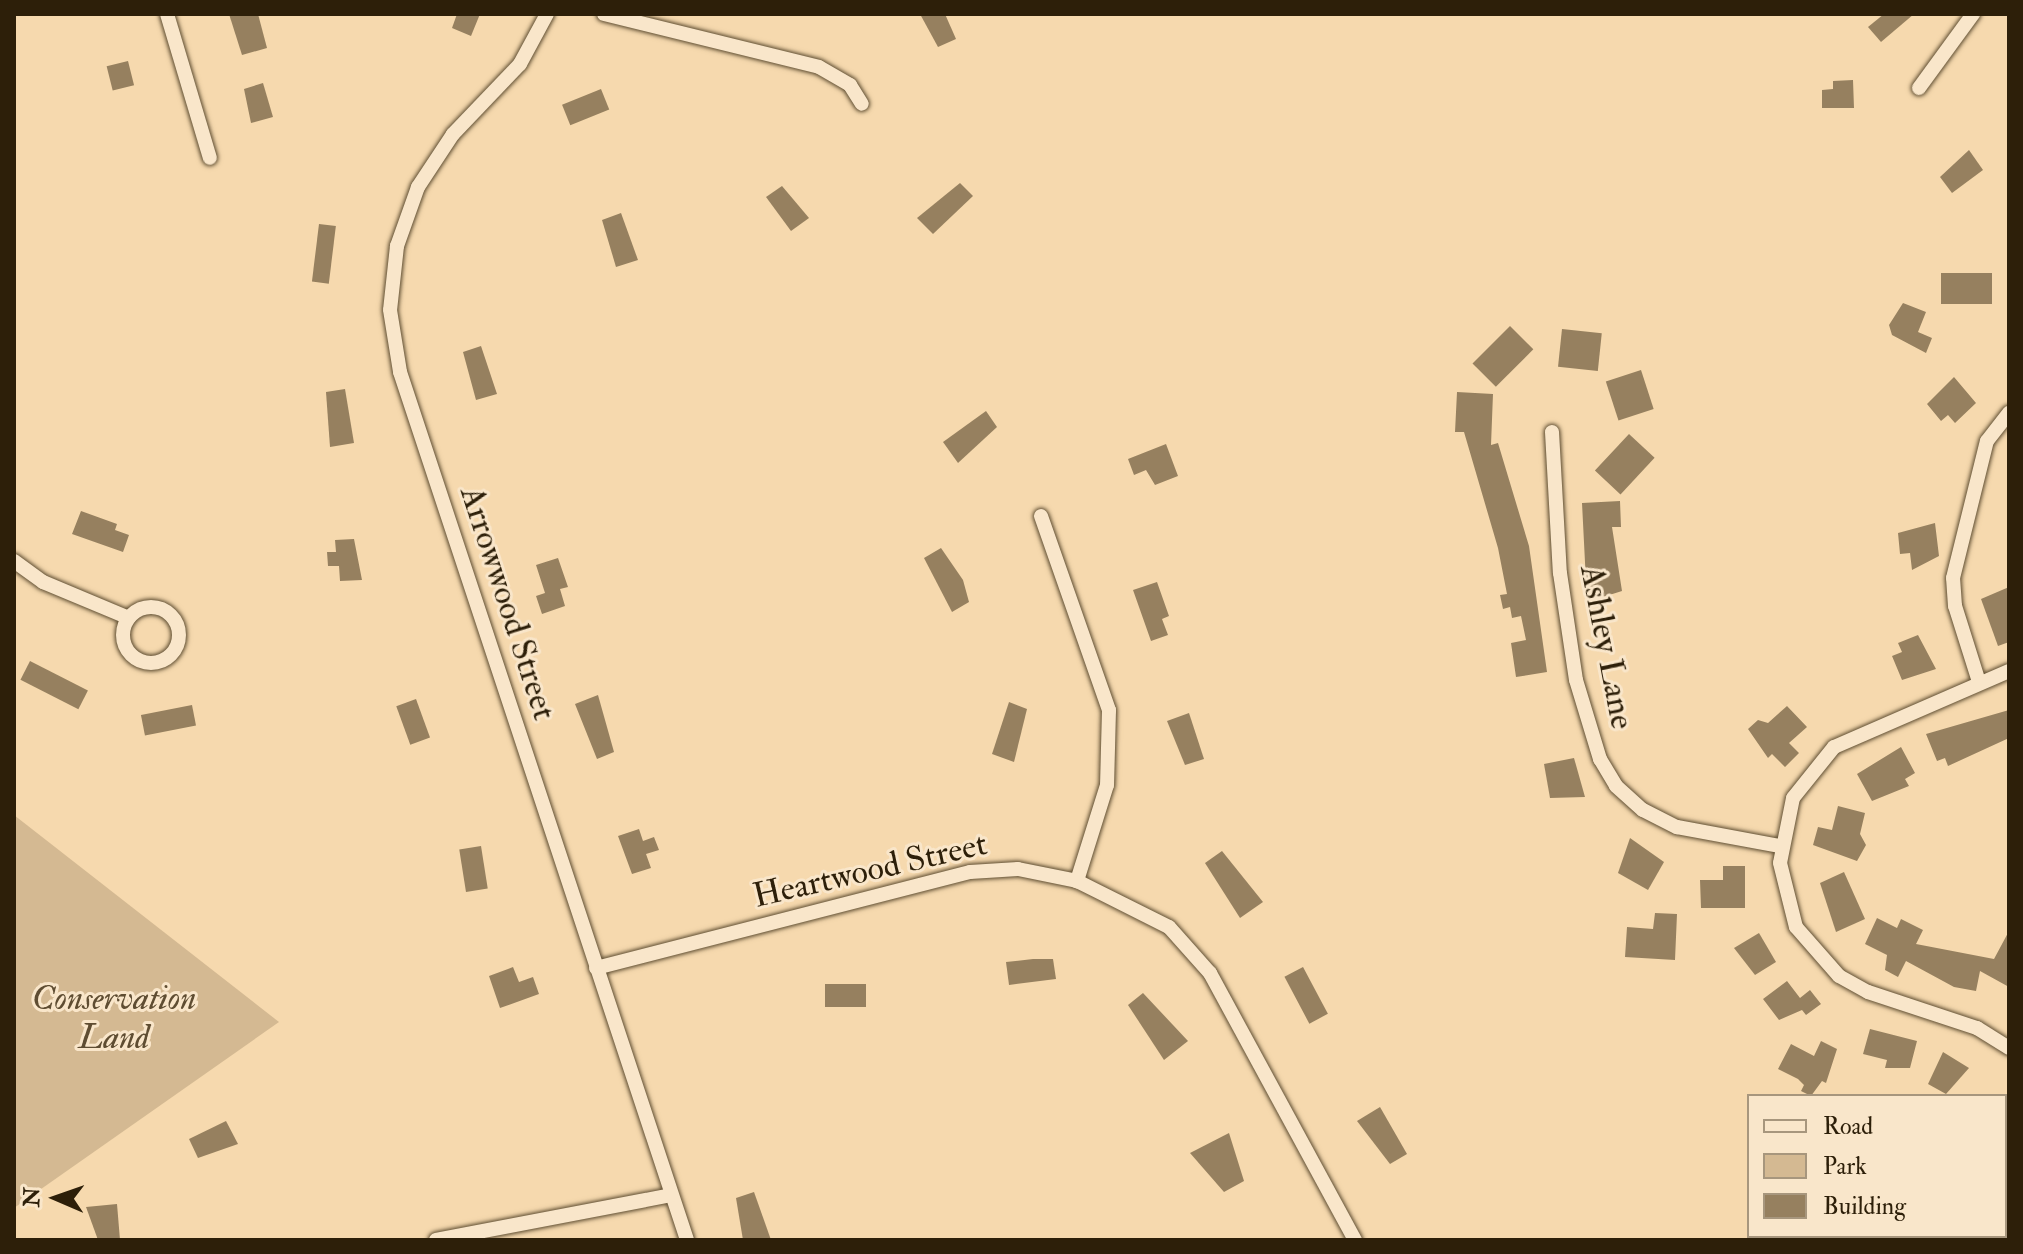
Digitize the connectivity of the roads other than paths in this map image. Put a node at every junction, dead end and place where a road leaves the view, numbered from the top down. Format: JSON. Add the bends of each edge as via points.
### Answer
{"nodes":[{"id":1,"x":167,"y":14,"type":"edge"},
{"id":2,"x":547,"y":14,"type":"edge"},
{"id":3,"x":604,"y":14,"type":"edge"},
{"id":4,"x":1973,"y":14,"type":"edge"},
{"id":5,"x":1919,"y":88,"type":"dead end"},
{"id":6,"x":862,"y":104,"type":"dead end"},
{"id":7,"x":210,"y":158,"type":"dead end"},
{"id":8,"x":2009,"y":413,"type":"edge"},
{"id":9,"x":1552,"y":432,"type":"dead end"},
{"id":10,"x":1041,"y":516,"type":"dead end"},
{"id":11,"x":14,"y":561,"type":"edge"},
{"id":12,"x":129,"y":618,"type":"dead end"},
{"id":13,"x":2009,"y":671,"type":"edge"},
{"id":14,"x":1979,"y":682,"type":"junction"},
{"id":15,"x":1780,"y":846,"type":"junction"},
{"id":16,"x":1077,"y":881,"type":"junction"},
{"id":17,"x":596,"y":968,"type":"junction"},
{"id":18,"x":2009,"y":1048,"type":"edge"},
{"id":19,"x":671,"y":1195,"type":"junction"},
{"id":20,"x":2009,"y":1239,"type":"edge"},
{"id":21,"x":436,"y":1240,"type":"edge"},
{"id":22,"x":687,"y":1240,"type":"edge"},
{"id":23,"x":1355,"y":1240,"type":"edge"},
{"id":24,"x":2001,"y":1240,"type":"edge"}],
"edges":[{"from":1,"to":7,"type":"street"},
{"from":2,"to":17,"type":"street","name":"Arrowwood Street","via":[[520,64],[453,134],[418,187],[397,246],[390,310],[400,372]]},
{"from":3,"to":6,"type":"street","via":[[819,67],[850,85]]},
{"from":4,"to":5,"type":"street"},
{"from":8,"to":14,"type":"street","via":[[1987,441],[1953,578],[1955,606]]},
{"from":9,"to":15,"type":"street","name":"Ashley Lane","via":[[1560,573],[1576,680],[1600,759],[1616,786],[1665,821]]},
{"from":10,"to":16,"type":"street","via":[[1109,710],[1107,785]]},
{"from":11,"to":12,"type":"street","via":[[51,586]]},
{"from":13,"to":14,"type":"street"},
{"from":14,"to":15,"type":"street","via":[[1834,747],[1793,798]]},
{"from":15,"to":18,"type":"street","via":[[1789,911],[1827,966],[1868,992],[1977,1028]]},
{"from":16,"to":17,"type":"street","name":"Heartwood Street","via":[[1018,869],[970,872]]},
{"from":16,"to":23,"type":"street","name":"Heartwood Street","via":[[1169,927],[1210,973]]},
{"from":17,"to":19,"type":"street","name":"Arrowwood Street"},
{"from":19,"to":21,"type":"street"},
{"from":19,"to":22,"type":"street","name":"Arrowwood Street"},
{"from":20,"to":24,"type":"street"}]}
